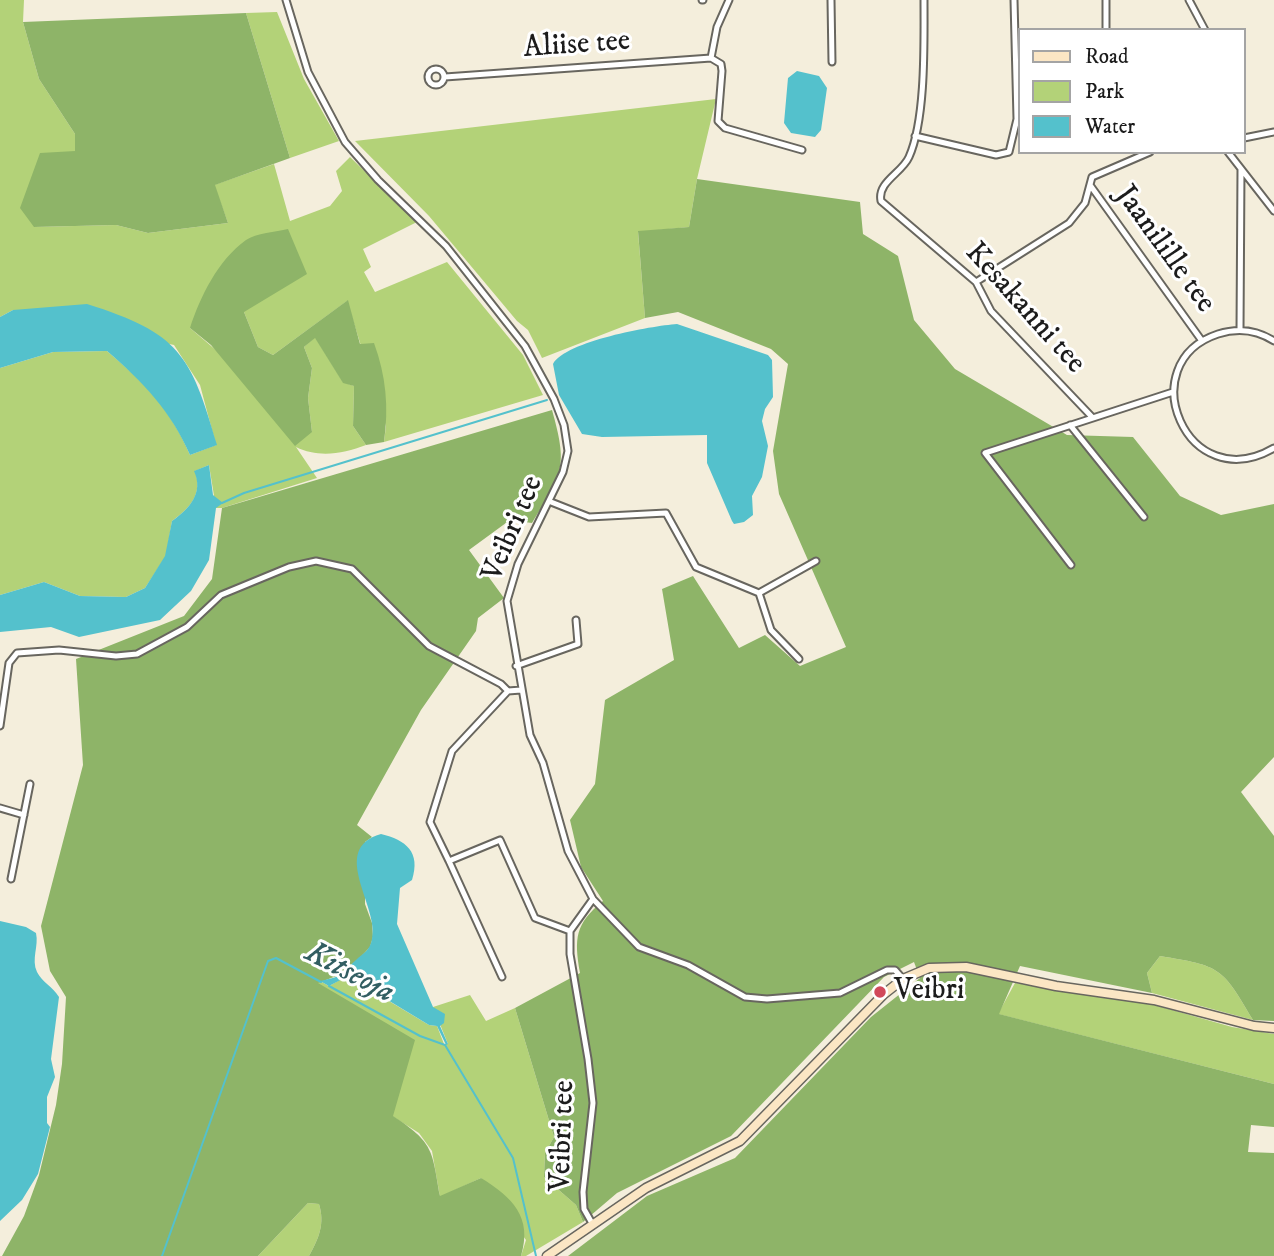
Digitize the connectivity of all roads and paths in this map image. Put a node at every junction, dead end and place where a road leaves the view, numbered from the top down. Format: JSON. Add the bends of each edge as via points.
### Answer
{"nodes":[{"id":1,"x":286,"y":0,"type":"edge"},
{"id":2,"x":729,"y":0,"type":"edge"},
{"id":3,"x":831,"y":0,"type":"edge"},
{"id":4,"x":924,"y":0,"type":"edge"},
{"id":5,"x":1014,"y":0,"type":"edge"},
{"id":6,"x":1105,"y":0,"type":"edge"},
{"id":7,"x":1189,"y":0,"type":"edge"},
{"id":8,"x":1106,"y":28,"type":"edge"},
{"id":9,"x":1204,"y":28,"type":"edge"},
{"id":10,"x":711,"y":58,"type":"junction"},
{"id":11,"x":832,"y":62,"type":"dead end"},
{"id":12,"x":444,"y":77,"type":"dead end"},
{"id":13,"x":1017,"y":112,"type":"edge"},
{"id":14,"x":1274,"y":132,"type":"edge"},
{"id":15,"x":915,"y":136,"type":"junction"},
{"id":16,"x":1246,"y":138,"type":"edge"},
{"id":17,"x":802,"y":150,"type":"dead end"},
{"id":18,"x":1145,"y":154,"type":"edge"},
{"id":19,"x":1229,"y":154,"type":"edge"},
{"id":20,"x":1241,"y":170,"type":"junction"},
{"id":21,"x":1090,"y":185,"type":"junction"},
{"id":22,"x":1274,"y":211,"type":"edge"},
{"id":23,"x":976,"y":282,"type":"junction"},
{"id":24,"x":1240,"y":330,"type":"junction"},
{"id":25,"x":1202,"y":341,"type":"junction"},
{"id":26,"x":1274,"y":341,"type":"edge"},
{"id":27,"x":1173,"y":392,"type":"junction"},
{"id":28,"x":1092,"y":417,"type":"junction"},
{"id":29,"x":1070,"y":425,"type":"junction"},
{"id":30,"x":1274,"y":448,"type":"edge"},
{"id":31,"x":551,"y":502,"type":"junction"},
{"id":32,"x":1144,"y":517,"type":"dead end"},
{"id":33,"x":816,"y":561,"type":"dead end"},
{"id":34,"x":1071,"y":565,"type":"dead end"},
{"id":35,"x":759,"y":593,"type":"junction"},
{"id":36,"x":576,"y":620,"type":"dead end"},
{"id":37,"x":799,"y":659,"type":"dead end"},
{"id":38,"x":516,"y":666,"type":"junction"},
{"id":39,"x":521,"y":690,"type":"junction"},
{"id":40,"x":508,"y":691,"type":"junction"},
{"id":41,"x":0,"y":726,"type":"edge"},
{"id":42,"x":30,"y":783,"type":"dead end"},
{"id":43,"x":0,"y":808,"type":"edge"},
{"id":44,"x":24,"y":815,"type":"junction"},
{"id":45,"x":449,"y":861,"type":"junction"},
{"id":46,"x":11,"y":879,"type":"dead end"},
{"id":47,"x":593,"y":899,"type":"junction"},
{"id":48,"x":570,"y":931,"type":"junction"},
{"id":49,"x":502,"y":977,"type":"dead end"},
{"id":50,"x":903,"y":979,"type":"junction"},
{"id":51,"x":1274,"y":1028,"type":"edge"},
{"id":52,"x":593,"y":1225,"type":"junction"},
{"id":53,"x":547,"y":1256,"type":"edge"}],
"edges":[{"from":1,"to":31,"type":"street","name":"Veibri tee","via":[[308,72],[345,142],[457,260],[524,346],[554,399],[568,451]]},
{"from":2,"to":10,"type":"street"},
{"from":3,"to":11,"type":"street"},
{"from":4,"to":15,"type":"street","name":"Kesakanni tee"},
{"from":5,"to":13,"type":"street"},
{"from":6,"to":8,"type":"street"},
{"from":7,"to":9,"type":"street"},
{"from":10,"to":12,"type":"street","name":"Aliise tee"},
{"from":10,"to":17,"type":"street","via":[[722,64],[718,121],[725,128]]},
{"from":13,"to":15,"type":"street","via":[[1009,152],[996,155]]},
{"from":14,"to":16,"type":"street"},
{"from":15,"to":23,"type":"street","name":"Kesakanni tee","via":[[909,158],[881,191],[881,201]]},
{"from":18,"to":21,"type":"street","via":[[1092,177]]},
{"from":19,"to":20,"type":"street"},
{"from":20,"to":22,"type":"street"},
{"from":20,"to":24,"type":"street"},
{"from":21,"to":23,"type":"street","via":[[1085,203],[1069,223]]},
{"from":21,"to":25,"type":"street","name":"Jaanilille tee"},
{"from":23,"to":28,"type":"street","name":"Kesakanni tee","via":[[991,311]]},
{"from":24,"to":25,"type":"street"},
{"from":24,"to":26,"type":"street"},
{"from":25,"to":27,"type":"street","via":[[1183,362]]},
{"from":27,"to":28,"type":"street"},
{"from":27,"to":30,"type":"street","via":[[1181,425],[1206,451],[1241,460]]},
{"from":28,"to":29,"type":"street"},
{"from":29,"to":32,"type":"street"},
{"from":29,"to":34,"type":"street","via":[[985,453],[985,457]]},
{"from":31,"to":35,"type":"street","via":[[589,517],[666,513],[696,568]]},
{"from":31,"to":38,"type":"street","name":"Veibri tee","via":[[511,581],[507,601]]},
{"from":33,"to":35,"type":"street"},
{"from":35,"to":37,"type":"street","via":[[771,630]]},
{"from":36,"to":38,"type":"street","via":[[578,644]]},
{"from":38,"to":39,"type":"street","name":"Veibri tee"},
{"from":39,"to":40,"type":"street"},
{"from":39,"to":47,"type":"street","name":"Veibri tee","via":[[530,735],[543,763],[568,851]]},
{"from":40,"to":41,"type":"street","via":[[429,646],[352,569],[316,561],[221,595],[187,626],[137,654],[17,653],[9,663]]},
{"from":40,"to":45,"type":"street","via":[[453,751],[446,769],[430,822]]},
{"from":42,"to":44,"type":"street"},
{"from":43,"to":44,"type":"street"},
{"from":44,"to":46,"type":"street"},
{"from":45,"to":48,"type":"street","via":[[500,839],[535,918]]},
{"from":45,"to":49,"type":"street"},
{"from":47,"to":48,"type":"street"},
{"from":47,"to":50,"type":"street","name":"Veibri tee","via":[[639,947],[709,975],[745,997],[840,993],[887,970],[895,970]]},
{"from":48,"to":52,"type":"street","name":"Veibri tee","via":[[593,1103],[583,1192],[584,1209]]},
{"from":50,"to":51,"type":"street","via":[[929,968],[966,967],[1056,986],[1154,999]]},
{"from":50,"to":52,"type":"street","via":[[874,1003],[740,1142],[646,1188]]},
{"from":52,"to":53,"type":"street"}]}
